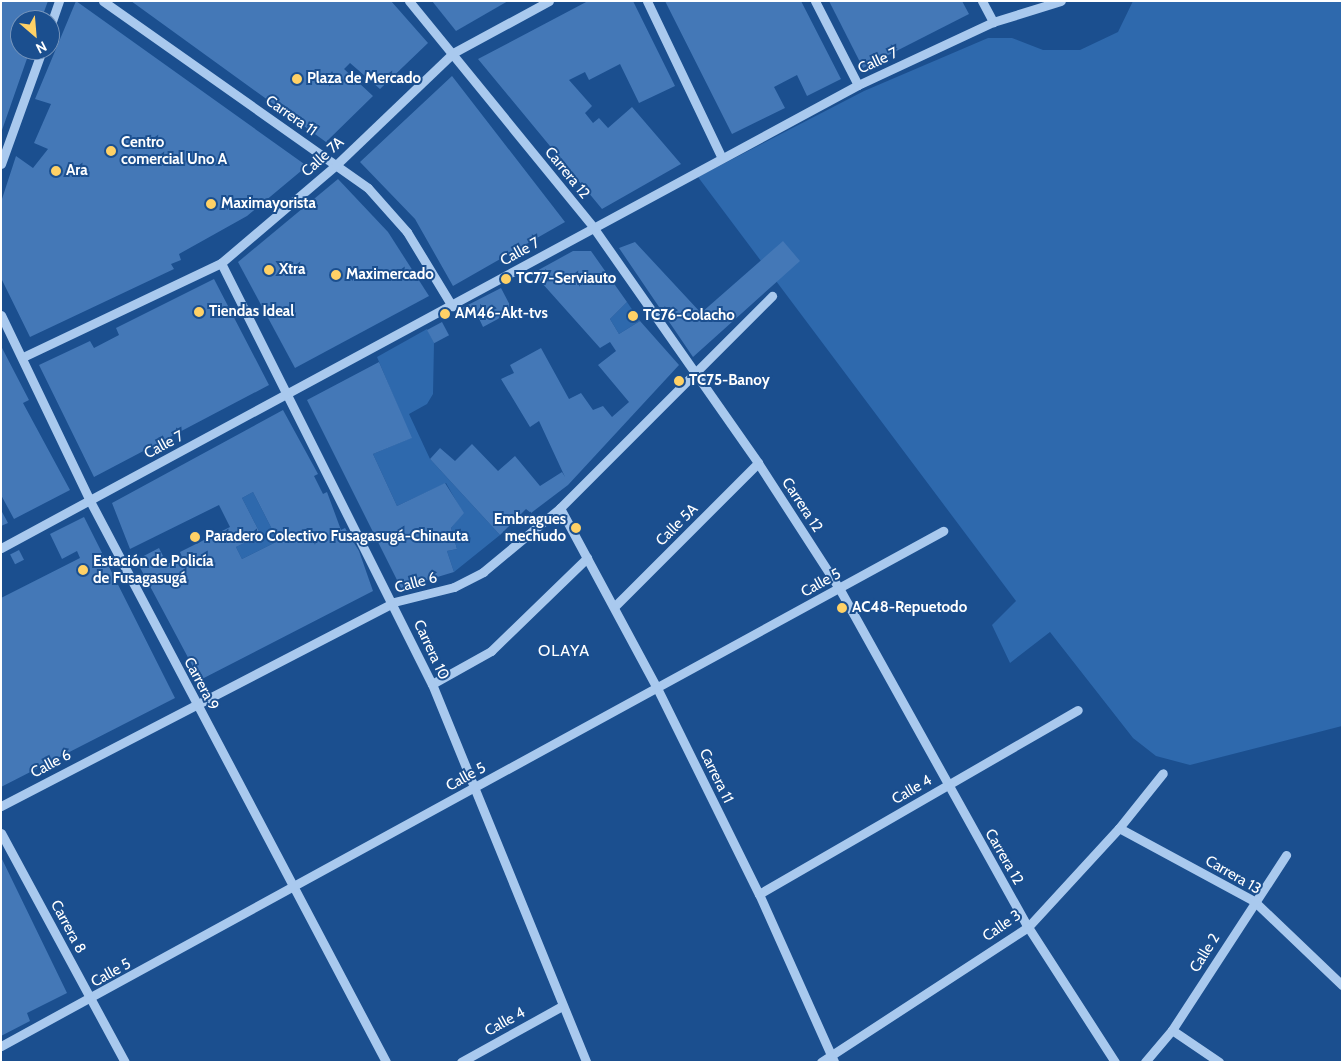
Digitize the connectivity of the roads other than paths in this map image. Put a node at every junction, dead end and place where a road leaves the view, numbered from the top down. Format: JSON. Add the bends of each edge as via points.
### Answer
{"nodes":[{"id":1,"x":103,"y":1,"type":"edge"},
{"id":2,"x":409,"y":1,"type":"edge"},
{"id":3,"x":549,"y":1,"type":"edge"},
{"id":4,"x":648,"y":1,"type":"edge"},
{"id":5,"x":815,"y":1,"type":"edge"},
{"id":6,"x":982,"y":1,"type":"edge"},
{"id":7,"x":1061,"y":1,"type":"edge"},
{"id":8,"x":993,"y":22,"type":"junction"},
{"id":9,"x":453,"y":53,"type":"junction"},
{"id":10,"x":38,"y":60,"type":"edge"},
{"id":11,"x":858,"y":85,"type":"junction"},
{"id":12,"x":721,"y":156,"type":"junction"},
{"id":13,"x":1,"y":164,"type":"edge"},
{"id":14,"x":336,"y":165,"type":"junction"},
{"id":15,"x":593,"y":227,"type":"junction"},
{"id":16,"x":221,"y":263,"type":"junction"},
{"id":17,"x":772,"y":296,"type":"dead end"},
{"id":18,"x":452,"y":306,"type":"junction"},
{"id":19,"x":1,"y":315,"type":"edge"},
{"id":20,"x":23,"y":357,"type":"junction"},
{"id":21,"x":694,"y":370,"type":"junction"},
{"id":22,"x":288,"y":394,"type":"junction"},
{"id":23,"x":758,"y":463,"type":"junction"},
{"id":24,"x":90,"y":501,"type":"junction"},
{"id":25,"x":560,"y":508,"type":"junction"},
{"id":26,"x":943,"y":531,"type":"dead end"},
{"id":27,"x":1,"y":548,"type":"edge"},
{"id":28,"x":588,"y":558,"type":"junction"},
{"id":29,"x":839,"y":588,"type":"junction"},
{"id":30,"x":394,"y":602,"type":"junction"},
{"id":31,"x":614,"y":607,"type":"junction"},
{"id":32,"x":432,"y":684,"type":"junction"},
{"id":33,"x":657,"y":688,"type":"junction"},
{"id":34,"x":195,"y":703,"type":"junction"},
{"id":35,"x":1078,"y":710,"type":"dead end"},
{"id":36,"x":1163,"y":772,"type":"dead end"},
{"id":37,"x":947,"y":785,"type":"junction"},
{"id":38,"x":475,"y":788,"type":"junction"},
{"id":39,"x":1,"y":806,"type":"edge"},
{"id":40,"x":1119,"y":828,"type":"junction"},
{"id":41,"x":1,"y":833,"type":"edge"},
{"id":42,"x":1286,"y":855,"type":"dead end"},
{"id":43,"x":294,"y":887,"type":"junction"},
{"id":44,"x":759,"y":894,"type":"junction"},
{"id":45,"x":1254,"y":901,"type":"junction"},
{"id":46,"x":1028,"y":926,"type":"junction"},
{"id":47,"x":1342,"y":985,"type":"edge"},
{"id":48,"x":91,"y":999,"type":"junction"},
{"id":49,"x":562,"y":1006,"type":"junction"},
{"id":50,"x":1172,"y":1030,"type":"junction"},
{"id":51,"x":1,"y":1046,"type":"edge"},
{"id":52,"x":832,"y":1059,"type":"edge"},
{"id":53,"x":124,"y":1062,"type":"edge"},
{"id":54,"x":386,"y":1062,"type":"edge"},
{"id":55,"x":461,"y":1062,"type":"edge"},
{"id":56,"x":586,"y":1062,"type":"edge"},
{"id":57,"x":820,"y":1062,"type":"edge"},
{"id":58,"x":1115,"y":1062,"type":"edge"},
{"id":59,"x":1144,"y":1062,"type":"edge"},
{"id":60,"x":1219,"y":1062,"type":"edge"}],
"edges":[{"from":1,"to":14,"type":"street","name":"Carrera 11"},
{"from":2,"to":9,"type":"street","name":"Carrera 12"},
{"from":3,"to":9,"type":"street","name":"Calle 7A"},
{"from":4,"to":12,"type":"street"},
{"from":5,"to":11,"type":"street"},
{"from":6,"to":8,"type":"street"},
{"from":7,"to":8,"type":"street","name":"Calle 7"},
{"from":8,"to":11,"type":"street","name":"Calle 7"},
{"from":9,"to":14,"type":"street","name":"Calle 7A"},
{"from":9,"to":15,"type":"street","name":"Carrera 12"},
{"from":10,"to":13,"type":"street"},
{"from":11,"to":12,"type":"street","name":"Calle 7"},
{"from":12,"to":15,"type":"street","name":"Calle 7"},
{"from":14,"to":16,"type":"street","name":"Calle 7A"},
{"from":14,"to":18,"type":"street","name":"Carrera 11","via":[[368,188],[407,232]]},
{"from":15,"to":18,"type":"street","name":"Calle 7"},
{"from":15,"to":21,"type":"street","name":"Carrera 12"},
{"from":16,"to":20,"type":"street","name":"Calle 7A"},
{"from":16,"to":22,"type":"street","name":"Carrera 10"},
{"from":17,"to":21,"type":"street","name":"Calle 6"},
{"from":18,"to":22,"type":"street","name":"Calle 7"},
{"from":19,"to":20,"type":"street","name":"Carrera 9"},
{"from":20,"to":24,"type":"street","name":"Carrera 9"},
{"from":21,"to":23,"type":"street","name":"Carrera 12"},
{"from":21,"to":25,"type":"street","name":"Calle 6"},
{"from":22,"to":24,"type":"street","name":"Calle 7"},
{"from":22,"to":30,"type":"street","name":"Carrera 10"},
{"from":23,"to":29,"type":"street","name":"Carrera 12"},
{"from":23,"to":31,"type":"street","name":"Calle 5A"},
{"from":24,"to":27,"type":"street","name":"Calle 7"},
{"from":24,"to":34,"type":"street","name":"Carrera 9"},
{"from":25,"to":28,"type":"street","name":"Carrera 11"},
{"from":25,"to":30,"type":"street","name":"Calle 6","via":[[483,572],[454,587]]},
{"from":26,"to":29,"type":"street","name":"Calle 5"},
{"from":28,"to":31,"type":"street","name":"Carrera 11"},
{"from":28,"to":32,"type":"street","via":[[491,650]]},
{"from":29,"to":33,"type":"street","name":"Calle 5"},
{"from":29,"to":37,"type":"street","name":"Carrera 12"},
{"from":30,"to":32,"type":"street","name":"Carrera 10"},
{"from":30,"to":34,"type":"street","name":"Calle 6"},
{"from":31,"to":33,"type":"street","name":"Carrera 11"},
{"from":32,"to":38,"type":"street","name":"Carrera 10"},
{"from":33,"to":38,"type":"street","name":"Calle 5"},
{"from":33,"to":44,"type":"street","name":"Carrera 11"},
{"from":34,"to":39,"type":"street","name":"Calle 6"},
{"from":34,"to":43,"type":"street","name":"Carrera 9"},
{"from":35,"to":37,"type":"street","name":"Calle 4"},
{"from":36,"to":40,"type":"street","name":"Calle 3"},
{"from":37,"to":44,"type":"street","name":"Calle 4"},
{"from":37,"to":46,"type":"street","name":"Carrera 12"},
{"from":38,"to":43,"type":"street","name":"Calle 5"},
{"from":38,"to":49,"type":"street","name":"Carrera 10"},
{"from":40,"to":45,"type":"street","name":"Carrera 13"},
{"from":40,"to":46,"type":"street","name":"Calle 3"},
{"from":41,"to":48,"type":"street","name":"Carrera 8"},
{"from":42,"to":45,"type":"street","name":"Calle 2"},
{"from":43,"to":48,"type":"street","name":"Calle 5"},
{"from":43,"to":54,"type":"street","name":"Carrera 9"},
{"from":44,"to":52,"type":"street","name":"Carrera 11"},
{"from":45,"to":47,"type":"street","name":"Carrera 13"},
{"from":45,"to":50,"type":"street","name":"Calle 2"},
{"from":46,"to":52,"type":"street","name":"Calle 3"},
{"from":46,"to":58,"type":"street","name":"Carrera 12"},
{"from":48,"to":51,"type":"street","name":"Calle 5"},
{"from":48,"to":53,"type":"street","name":"Carrera 8"},
{"from":49,"to":55,"type":"street","name":"Calle 4"},
{"from":49,"to":56,"type":"street","name":"Carrera 10"},
{"from":50,"to":59,"type":"street","name":"Calle 2"},
{"from":50,"to":60,"type":"street"},
{"from":52,"to":57,"type":"street","name":"Calle 3"}]}
